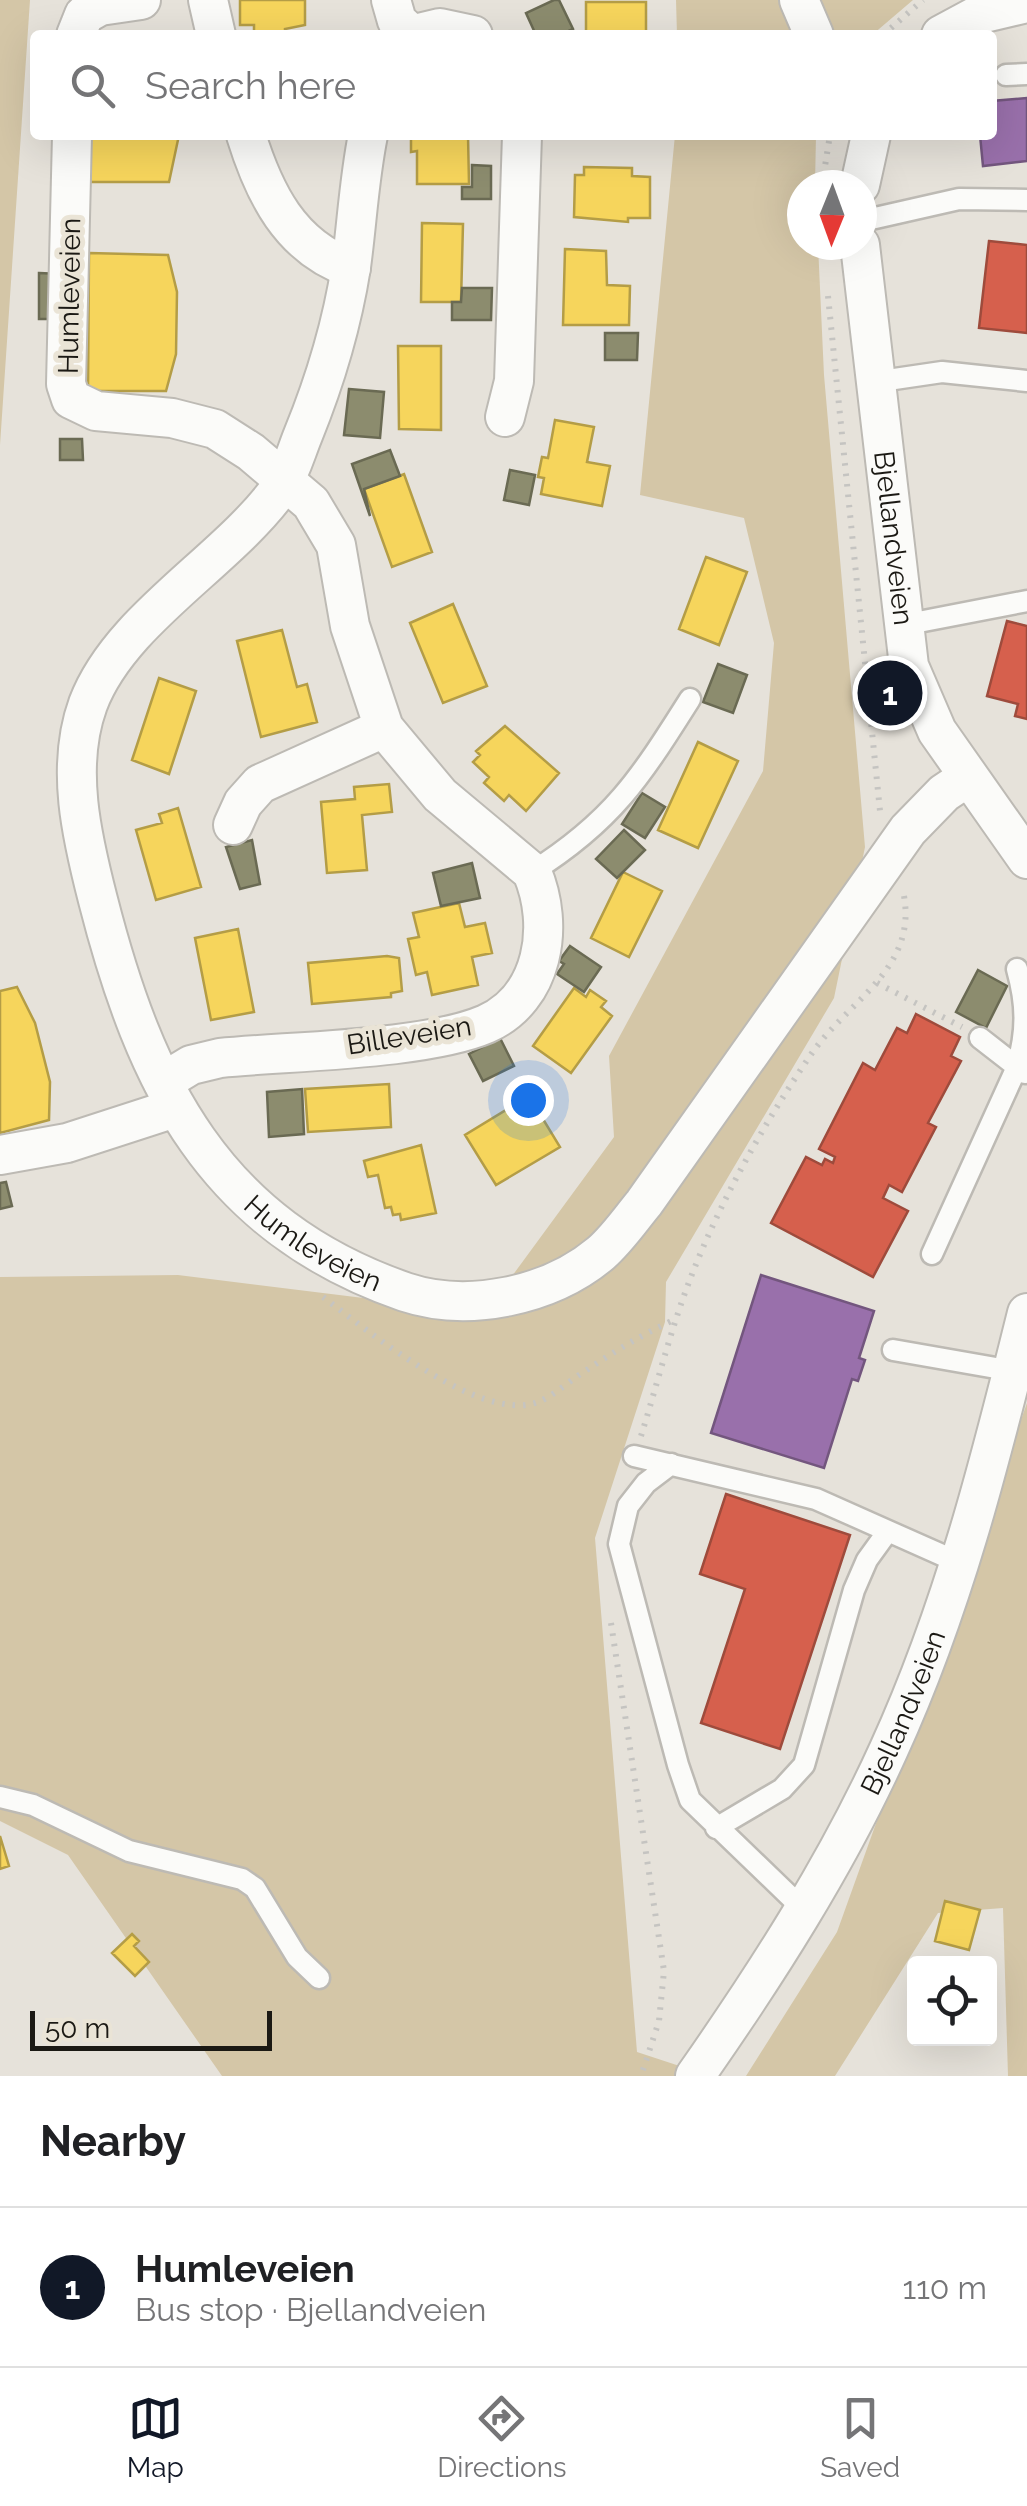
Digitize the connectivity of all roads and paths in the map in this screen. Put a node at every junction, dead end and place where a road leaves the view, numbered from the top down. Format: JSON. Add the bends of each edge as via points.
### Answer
{"nodes":[{"id":1,"x":140,"y":0,"type":"edge"},
{"id":2,"x":208,"y":0,"type":"edge"},
{"id":3,"x":391,"y":0,"type":"edge"},
{"id":4,"x":799,"y":0,"type":"edge"},
{"id":5,"x":923,"y":0,"type":"edge"},
{"id":6,"x":1027,"y":3,"type":"edge"},
{"id":7,"x":978,"y":7,"type":"edge"},
{"id":8,"x":78,"y":30,"type":"edge"},
{"id":9,"x":215,"y":30,"type":"edge"},
{"id":10,"x":409,"y":30,"type":"edge"},
{"id":11,"x":812,"y":30,"type":"edge"},
{"id":12,"x":890,"y":30,"type":"edge"},
{"id":13,"x":948,"y":30,"type":"edge"},
{"id":14,"x":72,"y":140,"type":"edge"},
{"id":15,"x":248,"y":140,"type":"edge"},
{"id":16,"x":367,"y":140,"type":"edge"},
{"id":17,"x":522,"y":140,"type":"edge"},
{"id":18,"x":829,"y":140,"type":"edge"},
{"id":19,"x":870,"y":140,"type":"edge"},
{"id":20,"x":824,"y":170,"type":"edge"},
{"id":21,"x":863,"y":170,"type":"edge"},
{"id":22,"x":1027,"y":200,"type":"edge"},
{"id":23,"x":877,"y":218,"type":"edge"},
{"id":24,"x":862,"y":260,"type":"edge"},
{"id":25,"x":350,"y":268,"type":"junction"},
{"id":26,"x":826,"y":284,"type":"dead end"},
{"id":27,"x":874,"y":382,"type":"junction"},
{"id":28,"x":1027,"y":382,"type":"edge"},
{"id":29,"x":506,"y":417,"type":"dead end"},
{"id":30,"x":284,"y":483,"type":"junction"},
{"id":31,"x":1027,"y":601,"type":"edge"},
{"id":32,"x":903,"y":625,"type":"junction"},
{"id":33,"x":690,"y":698,"type":"dead end"},
{"id":34,"x":384,"y":728,"type":"junction"},
{"id":35,"x":968,"y":777,"type":"junction"},
{"id":36,"x":233,"y":825,"type":"dead end"},
{"id":37,"x":1027,"y":859,"type":"edge"},
{"id":38,"x":882,"y":865,"type":"junction"},
{"id":39,"x":532,"y":872,"type":"junction"},
{"id":40,"x":1017,"y":969,"type":"dead end"},
{"id":41,"x":877,"y":983,"type":"junction"},
{"id":42,"x":980,"y":1038,"type":"joint"},
{"id":43,"x":1022,"y":1070,"type":"edge"},
{"id":44,"x":169,"y":1095,"type":"junction"},
{"id":45,"x":0,"y":1154,"type":"edge"},
{"id":46,"x":932,"y":1254,"type":"dead end"},
{"id":47,"x":316,"y":1292,"type":"dead end"},
{"id":48,"x":1027,"y":1313,"type":"edge"},
{"id":49,"x":893,"y":1350,"type":"dead end"},
{"id":50,"x":1013,"y":1372,"type":"junction"},
{"id":51,"x":634,"y":1456,"type":"dead end"},
{"id":52,"x":671,"y":1464,"type":"junction"},
{"id":53,"x":888,"y":1531,"type":"junction"},
{"id":54,"x":960,"y":1563,"type":"junction"},
{"id":55,"x":0,"y":1797,"type":"edge"},
{"id":56,"x":716,"y":1828,"type":"junction"},
{"id":57,"x":803,"y":1909,"type":"junction"},
{"id":58,"x":319,"y":1978,"type":"dead end"},
{"id":59,"x":695,"y":2076,"type":"edge"}],
"edges":[{"from":1,"to":8,"type":"street","via":[[100,6],[84,15]]},
{"from":2,"to":9,"type":"street"},
{"from":3,"to":10,"type":"street","via":[[397,21]]},
{"from":4,"to":11,"type":"street"},
{"from":5,"to":12,"type":"path"},
{"from":6,"to":7,"type":"street"},
{"from":7,"to":13,"type":"street"},
{"from":14,"to":30,"type":"street","name":"Humleveien","via":[[66,384],[72,399],[96,411],[215,429]]},
{"from":15,"to":25,"type":"street","via":[[276,208],[304,245]]},
{"from":16,"to":25,"type":"street","name":"Humleveien"},
{"from":17,"to":29,"type":"street","via":[[514,381]]},
{"from":18,"to":20,"type":"path"},
{"from":19,"to":21,"type":"street"},
{"from":22,"to":23,"type":"lane","via":[[959,199]]},
{"from":24,"to":27,"type":"street","name":"Bjellandveien"},
{"from":25,"to":30,"type":"street","name":"Humleveien","via":[[317,401]]},
{"from":26,"to":38,"type":"path"},
{"from":27,"to":28,"type":"lane","via":[[942,372]]},
{"from":27,"to":32,"type":"street","name":"Bjellandveien"},
{"from":30,"to":34,"type":"street","via":[[311,503],[336,546],[350,626]]},
{"from":30,"to":44,"type":"street","name":"Humleveien","via":[[100,678],[76,757],[82,833],[106,929],[136,1029]]},
{"from":31,"to":32,"type":"lane"},
{"from":32,"to":35,"type":"street","name":"Bjellandveien","via":[[922,699]]},
{"from":33,"to":39,"type":"lane","via":[[616,809]]},
{"from":34,"to":36,"type":"street","via":[[260,784]]},
{"from":34,"to":39,"type":"street","via":[[440,795]]},
{"from":35,"to":37,"type":"street","name":"Bjellandveien"},
{"from":35,"to":38,"type":"street","name":"Humleveien","via":[[944,793]]},
{"from":38,"to":41,"type":"path","via":[[904,894],[908,914],[890,969]]},
{"from":38,"to":44,"type":"street","name":"Humleveien","via":[[644,1203],[603,1252],[525,1293],[466,1301],[417,1296],[314,1253],[228,1180]]},
{"from":39,"to":44,"type":"street","name":"Billeveien","via":[[542,955],[534,978],[506,1013],[430,1038],[190,1065]]},
{"from":40,"to":43,"type":"lane","via":[[1027,1000]]},
{"from":41,"to":42,"type":"path"},
{"from":41,"to":47,"type":"path","via":[[814,1050],[761,1138],[697,1264],[677,1319],[537,1403],[474,1396],[411,1362]]},
{"from":42,"to":43,"type":"lane"},
{"from":43,"to":46,"type":"lane"},
{"from":44,"to":45,"type":"street","via":[[67,1143]]},
{"from":48,"to":50,"type":"street","name":"Bjellandveien"},
{"from":49,"to":50,"type":"lane"},
{"from":50,"to":54,"type":"street","name":"Bjellandveien"},
{"from":51,"to":52,"type":"lane"},
{"from":52,"to":53,"type":"lane","via":[[816,1499]]},
{"from":52,"to":56,"type":"lane","via":[[628,1506],[619,1544],[678,1765],[690,1800]]},
{"from":53,"to":54,"type":"lane"},
{"from":53,"to":56,"type":"lane","via":[[854,1590],[804,1765],[782,1790]]},
{"from":54,"to":57,"type":"street","name":"Bjellandveien","via":[[888,1750]]},
{"from":55,"to":58,"type":"lane","via":[[33,1805],[128,1851],[242,1879]]},
{"from":56,"to":57,"type":"lane"},
{"from":57,"to":59,"type":"street","name":"Bjellandveien"}]}
